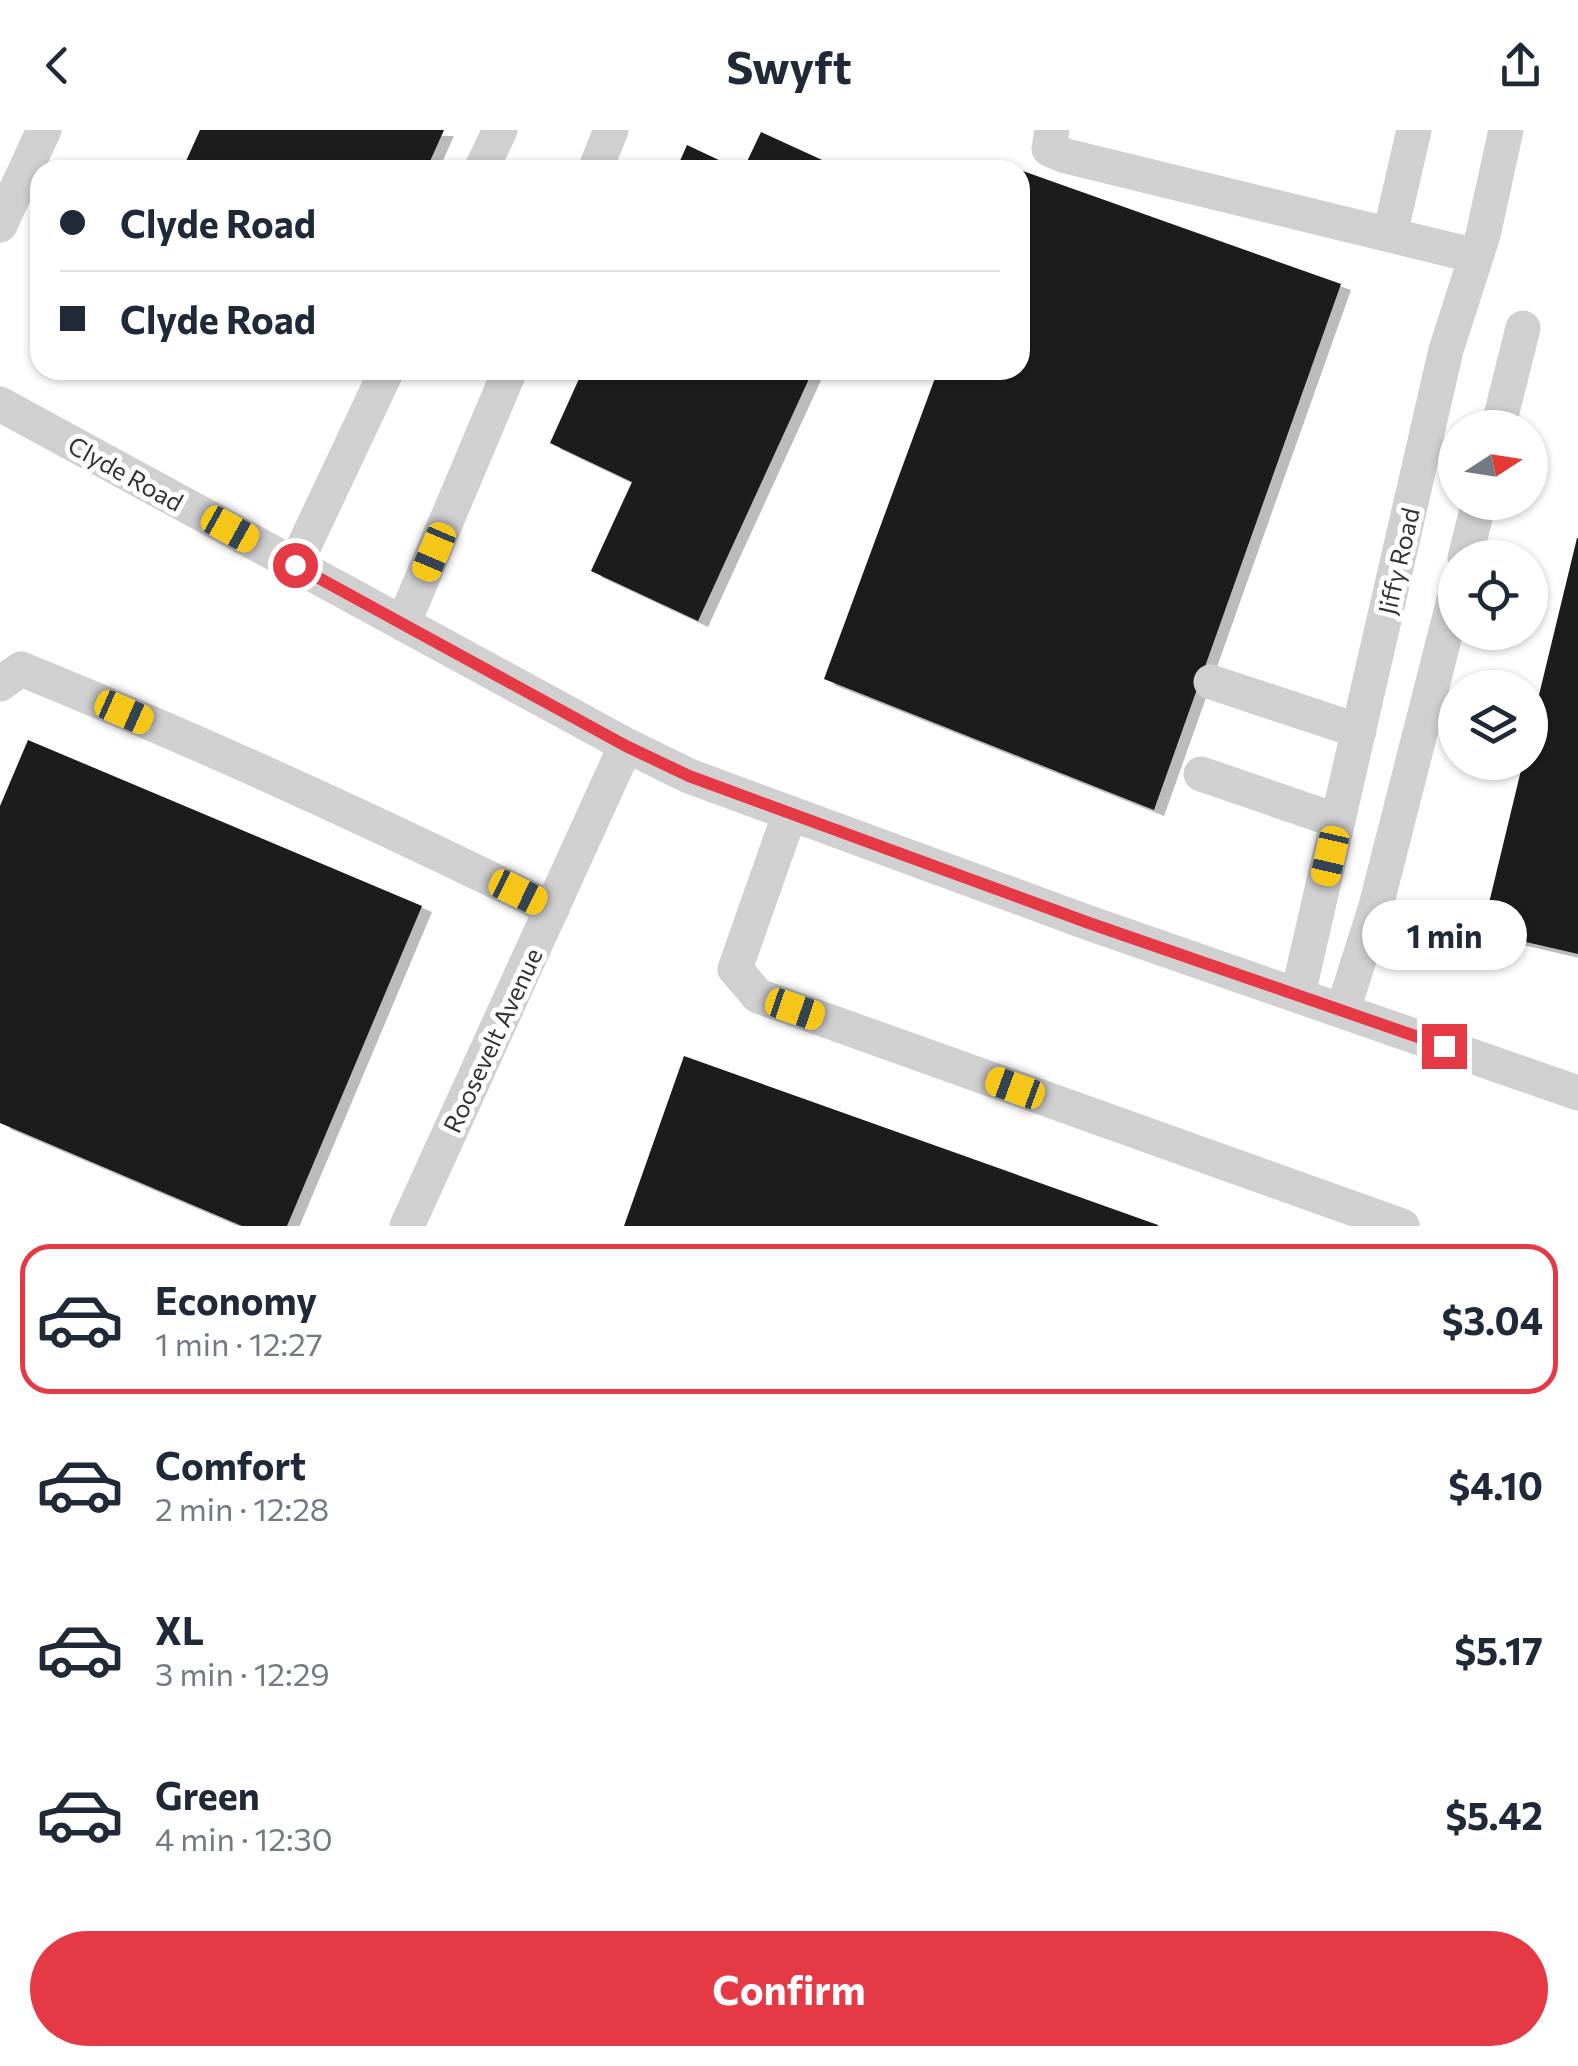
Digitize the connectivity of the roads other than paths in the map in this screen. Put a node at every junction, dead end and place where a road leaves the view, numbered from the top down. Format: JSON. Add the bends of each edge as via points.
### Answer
{"nodes":[{"id":1,"x":44,"y":130,"type":"edge"},
{"id":2,"x":500,"y":130,"type":"edge"},
{"id":3,"x":612,"y":130,"type":"edge"},
{"id":4,"x":1052,"y":130,"type":"edge"},
{"id":5,"x":1414,"y":130,"type":"edge"},
{"id":6,"x":1506,"y":130,"type":"edge"},
{"id":7,"x":30,"y":160,"type":"edge"},
{"id":8,"x":30,"y":160,"type":"edge"},
{"id":9,"x":486,"y":160,"type":"edge"},
{"id":10,"x":598,"y":160,"type":"edge"},
{"id":11,"x":0,"y":225,"type":"edge"},
{"id":12,"x":1390,"y":234,"type":"junction"},
{"id":13,"x":1476,"y":256,"type":"junction"},
{"id":14,"x":1523,"y":328,"type":"dead end"},
{"id":15,"x":382,"y":380,"type":"edge"},
{"id":16,"x":506,"y":380,"type":"edge"},
{"id":17,"x":0,"y":404,"type":"edge"},
{"id":18,"x":1502,"y":410,"type":"edge"},
{"id":19,"x":295,"y":565,"type":"junction"},
{"id":20,"x":403,"y":624,"type":"junction"},
{"id":21,"x":1441,"y":650,"type":"edge"},
{"id":22,"x":1211,"y":682,"type":"dead end"},
{"id":23,"x":0,"y":684,"type":"edge"},
{"id":24,"x":1359,"y":731,"type":"junction"},
{"id":25,"x":626,"y":746,"type":"junction"},
{"id":26,"x":1200,"y":774,"type":"dead end"},
{"id":27,"x":790,"y":813,"type":"junction"},
{"id":28,"x":1338,"y":821,"type":"junction"},
{"id":29,"x":552,"y":909,"type":"junction"},
{"id":30,"x":1298,"y":994,"type":"junction"},
{"id":31,"x":1343,"y":1010,"type":"junction"},
{"id":32,"x":1578,"y":1093,"type":"edge"},
{"id":33,"x":407,"y":1226,"type":"edge"},
{"id":34,"x":1402,"y":1226,"type":"edge"}],
"edges":[{"from":1,"to":7,"type":"street"},
{"from":2,"to":9,"type":"street"},
{"from":3,"to":10,"type":"street"},
{"from":4,"to":12,"type":"street","via":[[1049,149],[1066,156]]},
{"from":5,"to":12,"type":"street"},
{"from":6,"to":13,"type":"street","name":"Jiffy Road"},
{"from":8,"to":11,"type":"street"},
{"from":12,"to":13,"type":"street"},
{"from":13,"to":24,"type":"street","name":"Jiffy Road","via":[[1446,350]]},
{"from":14,"to":18,"type":"street"},
{"from":15,"to":19,"type":"street"},
{"from":16,"to":20,"type":"street"},
{"from":17,"to":19,"type":"street","name":"Clyde Road"},
{"from":19,"to":20,"type":"street","name":"Clyde Road"},
{"from":20,"to":25,"type":"street","name":"Clyde Road"},
{"from":21,"to":31,"type":"street"},
{"from":22,"to":24,"type":"street"},
{"from":23,"to":29,"type":"street","via":[[21,669]]},
{"from":24,"to":28,"type":"street","name":"Jiffy Road"},
{"from":25,"to":27,"type":"street","name":"Clyde Road"},
{"from":25,"to":29,"type":"street","name":"Roosevelt Avenue"},
{"from":26,"to":28,"type":"street"},
{"from":27,"to":30,"type":"street","name":"Clyde Road"},
{"from":27,"to":34,"type":"street","via":[[735,969],[758,996]]},
{"from":28,"to":30,"type":"street","name":"Jiffy Road"},
{"from":29,"to":33,"type":"street","name":"Roosevelt Avenue"},
{"from":30,"to":31,"type":"street","name":"Clyde Road"},
{"from":31,"to":32,"type":"street","name":"Clyde Road"}]}
